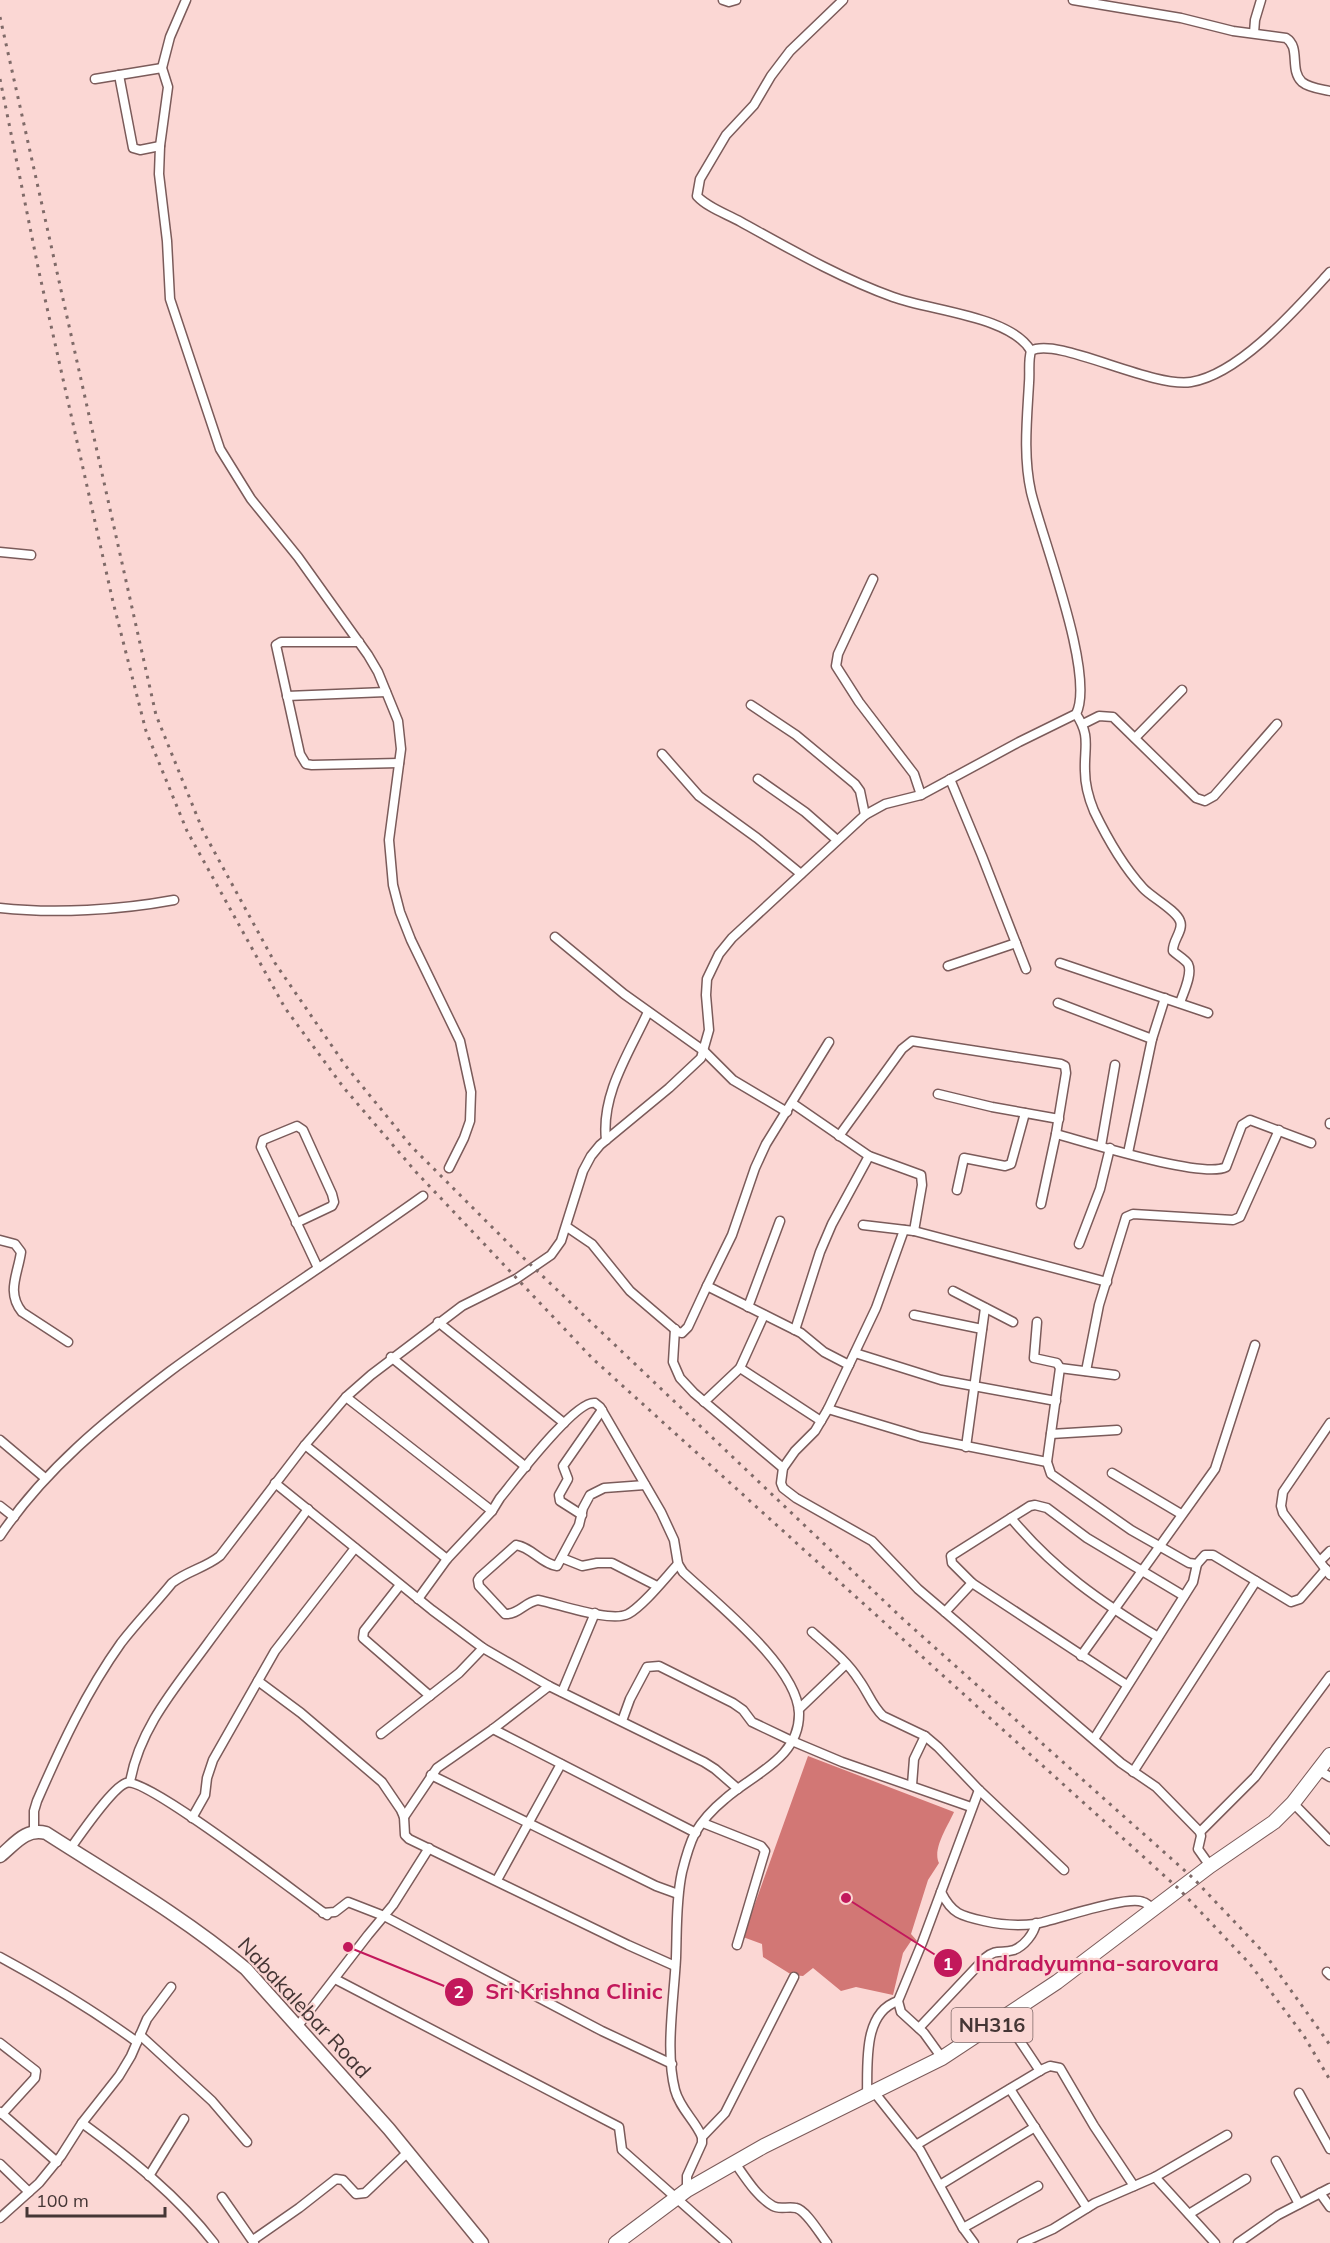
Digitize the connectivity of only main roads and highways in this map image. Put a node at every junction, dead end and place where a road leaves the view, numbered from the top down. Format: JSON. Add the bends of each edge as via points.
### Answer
{"nodes":[{"id":1,"x":1330,"y":1755,"type":"edge"},
{"id":2,"x":1325,"y":1774,"type":"edge"},
{"id":3,"x":0,"y":1856,"type":"edge"},
{"id":4,"x":482,"y":2243,"type":"edge"},
{"id":5,"x":616,"y":2243,"type":"edge"}],
"edges":[{"from":1,"to":2,"type":"highway","number":"NH316"},
{"from":2,"to":5,"type":"highway","number":"NH316","via":[[1255,1837],[1210,1866],[1057,1982],[942,2058],[681,2194]]},
{"from":3,"to":4,"type":"main road","name":"Nabakalebar Road","via":[[26,1834],[34,1830],[46,1833],[224,1951],[246,1969],[408,2152]]}]}
